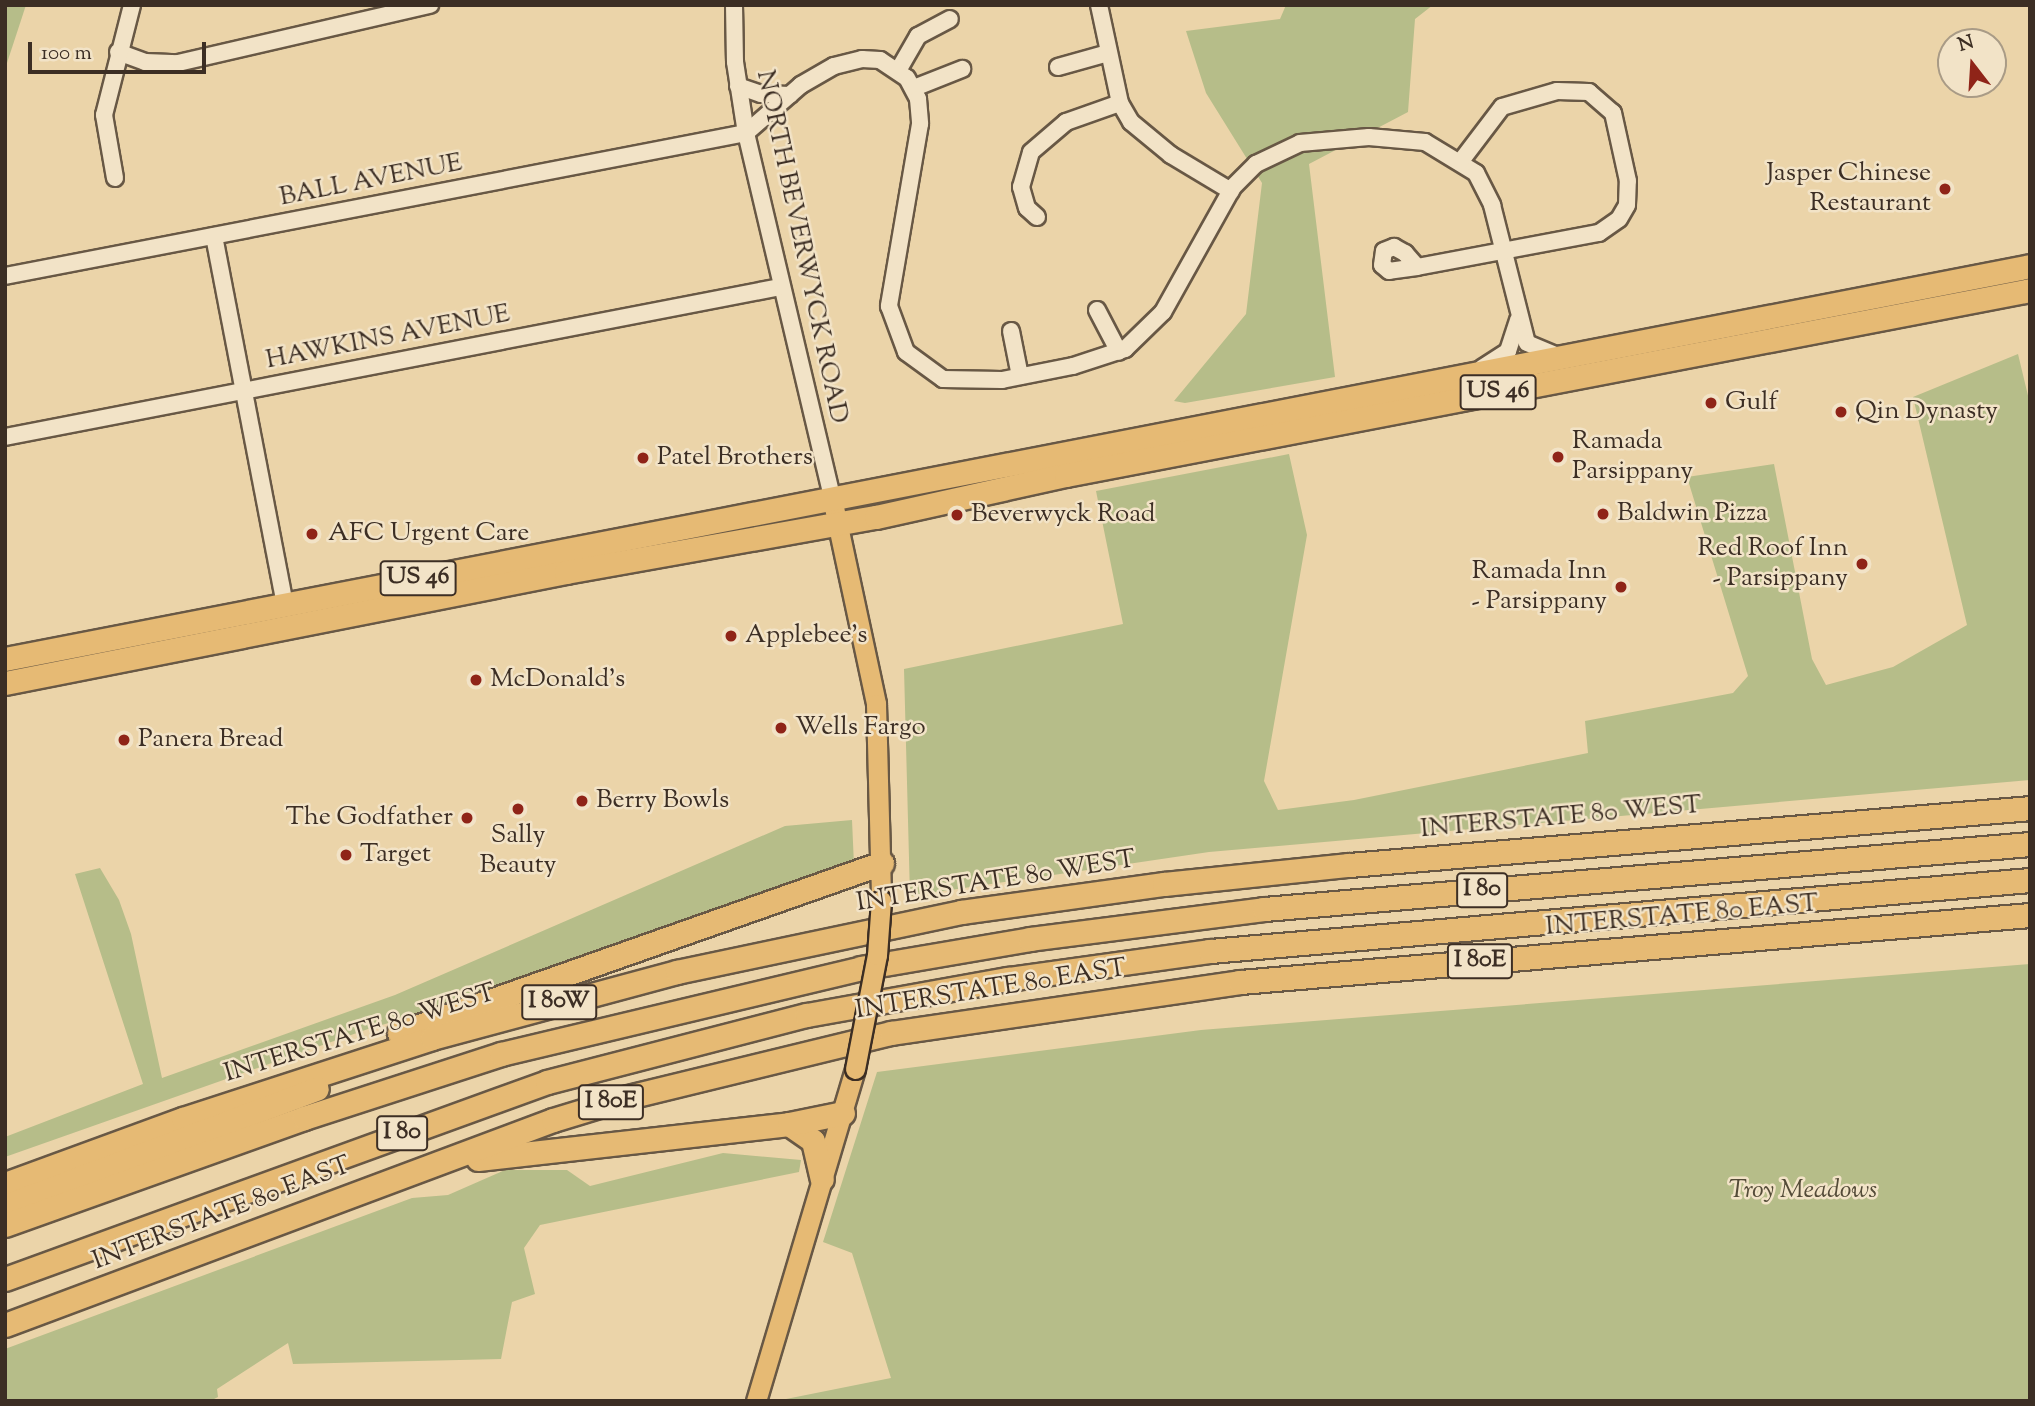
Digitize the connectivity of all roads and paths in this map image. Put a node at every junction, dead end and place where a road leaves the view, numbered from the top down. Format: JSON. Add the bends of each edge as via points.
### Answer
{"nodes":[{"id":1,"x":132,"y":5,"type":"edge"},
{"id":2,"x":430,"y":5,"type":"edge"},
{"id":3,"x":734,"y":5,"type":"edge"},
{"id":4,"x":1099,"y":5,"type":"edge"},
{"id":5,"x":366,"y":12,"type":"edge"},
{"id":6,"x":950,"y":19,"type":"dead end"},
{"id":7,"x":118,"y":52,"type":"junction"},
{"id":8,"x":1108,"y":53,"type":"junction"},
{"id":9,"x":1058,"y":67,"type":"dead end"},
{"id":10,"x":898,"y":69,"type":"junction"},
{"id":11,"x":962,"y":69,"type":"dead end"},
{"id":12,"x":738,"y":86,"type":"junction"},
{"id":13,"x":914,"y":89,"type":"junction"},
{"id":14,"x":790,"y":95,"type":"junction"},
{"id":15,"x":1119,"y":103,"type":"junction"},
{"id":16,"x":746,"y":133,"type":"junction"},
{"id":17,"x":1461,"y":161,"type":"junction"},
{"id":18,"x":115,"y":178,"type":"dead end"},
{"id":19,"x":1231,"y":191,"type":"junction"},
{"id":20,"x":1037,"y":217,"type":"dead end"},
{"id":21,"x":214,"y":236,"type":"junction"},
{"id":22,"x":1503,"y":251,"type":"junction"},
{"id":23,"x":2030,"y":266,"type":"edge"},
{"id":24,"x":1417,"y":267,"type":"dead end"},
{"id":25,"x":5,"y":276,"type":"edge"},
{"id":26,"x":780,"y":288,"type":"junction"},
{"id":27,"x":2030,"y":290,"type":"edge"},
{"id":28,"x":1097,"y":310,"type":"dead end"},
{"id":29,"x":1518,"y":320,"type":"junction"},
{"id":30,"x":1011,"y":331,"type":"dead end"},
{"id":31,"x":1119,"y":352,"type":"junction"},
{"id":32,"x":1560,"y":357,"type":"junction"},
{"id":33,"x":1475,"y":373,"type":"junction"},
{"id":34,"x":1020,"y":376,"type":"junction"},
{"id":35,"x":244,"y":391,"type":"junction"},
{"id":36,"x":5,"y":437,"type":"edge"},
{"id":37,"x":832,"y":498,"type":"junction"},
{"id":38,"x":838,"y":524,"type":"junction"},
{"id":39,"x":285,"y":604,"type":"junction"},
{"id":40,"x":5,"y":659,"type":"edge"},
{"id":41,"x":5,"y":683,"type":"edge"},
{"id":42,"x":2030,"y":807,"type":"edge"},
{"id":43,"x":2030,"y":844,"type":"edge"},
{"id":44,"x":882,"y":863,"type":"junction"},
{"id":45,"x":2030,"y":880,"type":"edge"},
{"id":46,"x":2030,"y":915,"type":"edge"},
{"id":47,"x":796,"y":946,"type":"junction"},
{"id":48,"x":325,"y":1071,"type":"junction"},
{"id":49,"x":843,"y":1113,"type":"junction"},
{"id":50,"x":789,"y":1124,"type":"junction"},
{"id":51,"x":410,"y":1173,"type":"junction"},
{"id":52,"x":822,"y":1179,"type":"junction"},
{"id":53,"x":5,"y":1184,"type":"edge"},
{"id":54,"x":5,"y":1206,"type":"edge"},
{"id":55,"x":5,"y":1226,"type":"edge"},
{"id":56,"x":5,"y":1279,"type":"edge"},
{"id":57,"x":5,"y":1325,"type":"edge"},
{"id":58,"x":756,"y":1401,"type":"edge"}],
"edges":[{"from":1,"to":7,"type":"street"},
{"from":2,"to":5,"type":"street"},
{"from":3,"to":12,"type":"street","name":"NORTH BEVERWYCK ROAD"},
{"from":4,"to":8,"type":"street"},
{"from":5,"to":7,"type":"street","via":[[178,63],[145,62]]},
{"from":6,"to":10,"type":"street","via":[[918,36]]},
{"from":7,"to":18,"type":"street","via":[[104,115]]},
{"from":8,"to":9,"type":"street"},
{"from":8,"to":15,"type":"street"},
{"from":10,"to":13,"type":"street"},
{"from":10,"to":14,"type":"street","via":[[880,60],[849,61],[819,74]]},
{"from":11,"to":13,"type":"street"},
{"from":12,"to":14,"type":"street","via":[[761,94]]},
{"from":12,"to":16,"type":"street","name":"NORTH BEVERWYCK ROAD"},
{"from":13,"to":34,"type":"street","via":[[920,124],[889,290],[895,330],[917,364],[943,379],[981,382]]},
{"from":14,"to":16,"type":"street"},
{"from":15,"to":19,"type":"street","via":[[1131,122],[1171,155]]},
{"from":15,"to":20,"type":"street","via":[[1053,129],[1031,152],[1022,200]]},
{"from":16,"to":21,"type":"street","name":"BALL AVENUE"},
{"from":16,"to":26,"type":"street","name":"NORTH BEVERWYCK ROAD"},
{"from":17,"to":19,"type":"street","via":[[1410,138],[1300,143],[1269,155]]},
{"from":17,"to":22,"type":"street","via":[[1480,179],[1492,205]]},
{"from":17,"to":22,"type":"street","via":[[1495,112],[1509,103],[1581,90],[1603,100],[1613,113],[1628,181],[1627,205],[1619,219],[1599,233]]},
{"from":19,"to":31,"type":"street","via":[[1163,312],[1142,336]]},
{"from":21,"to":25,"type":"street","name":"BALL AVENUE"},
{"from":21,"to":35,"type":"street"},
{"from":22,"to":24,"type":"street"},
{"from":22,"to":29,"type":"street"},
{"from":23,"to":32,"type":"highway","number":"US 46"},
{"from":26,"to":35,"type":"street","name":"HAWKINS AVENUE"},
{"from":26,"to":37,"type":"street","name":"NORTH BEVERWYCK ROAD"},
{"from":27,"to":38,"type":"highway","number":"US 46","via":[[1079,472]]},
{"from":28,"to":31,"type":"street"},
{"from":29,"to":32,"type":"street","via":[[1533,349]]},
{"from":29,"to":33,"type":"street","via":[[1508,351]]},
{"from":30,"to":34,"type":"street"},
{"from":31,"to":34,"type":"street"},
{"from":32,"to":33,"type":"highway","number":"US 46"},
{"from":33,"to":37,"type":"highway","number":"US 46"},
{"from":35,"to":36,"type":"street","name":"HAWKINS AVENUE"},
{"from":35,"to":39,"type":"street"},
{"from":37,"to":38,"type":"main road"},
{"from":37,"to":39,"type":"highway","number":"US 46"},
{"from":38,"to":41,"type":"highway","number":"US 46"},
{"from":38,"to":44,"type":"main road","via":[[876,704]]},
{"from":39,"to":40,"type":"highway","number":"US 46"},
{"from":42,"to":47,"type":"highway","name":"INTERSTATE 80 WEST","number":"I 80W","via":[[1164,884],[961,912]]},
{"from":43,"to":55,"type":"highway","number":"I 80","via":[[1250,911],[1030,939],[861,968],[672,1009],[489,1058],[304,1118]]},
{"from":44,"to":48,"type":"highway","via":[[359,1047]]},
{"from":44,"to":49,"type":"main road","bridge":true,"via":[[868,1013]]},
{"from":45,"to":56,"type":"highway","number":"I 80","via":[[1210,951],[1008,979],[833,1010],[547,1082]]},
{"from":46,"to":51,"type":"highway","name":"INTERSTATE 80 EAST","number":"I 80E","via":[[1240,982],[933,1025],[818,1048],[628,1097]]},
{"from":47,"to":48,"type":"highway","name":"INTERSTATE 80 WEST","number":"I 80W","via":[[575,998]]},
{"from":47,"to":54,"type":"highway","via":[[417,1055]]},
{"from":48,"to":53,"type":"highway","name":"INTERSTATE 80 WEST","number":"I 80W"},
{"from":49,"to":50,"type":"highway"},
{"from":49,"to":52,"type":"main road"},
{"from":50,"to":51,"type":"highway","via":[[510,1153]]},
{"from":50,"to":52,"type":"highway","via":[[813,1141]]},
{"from":51,"to":57,"type":"highway","name":"INTERSTATE 80 EAST","number":"I 80E"},
{"from":52,"to":58,"type":"main road"}]}
